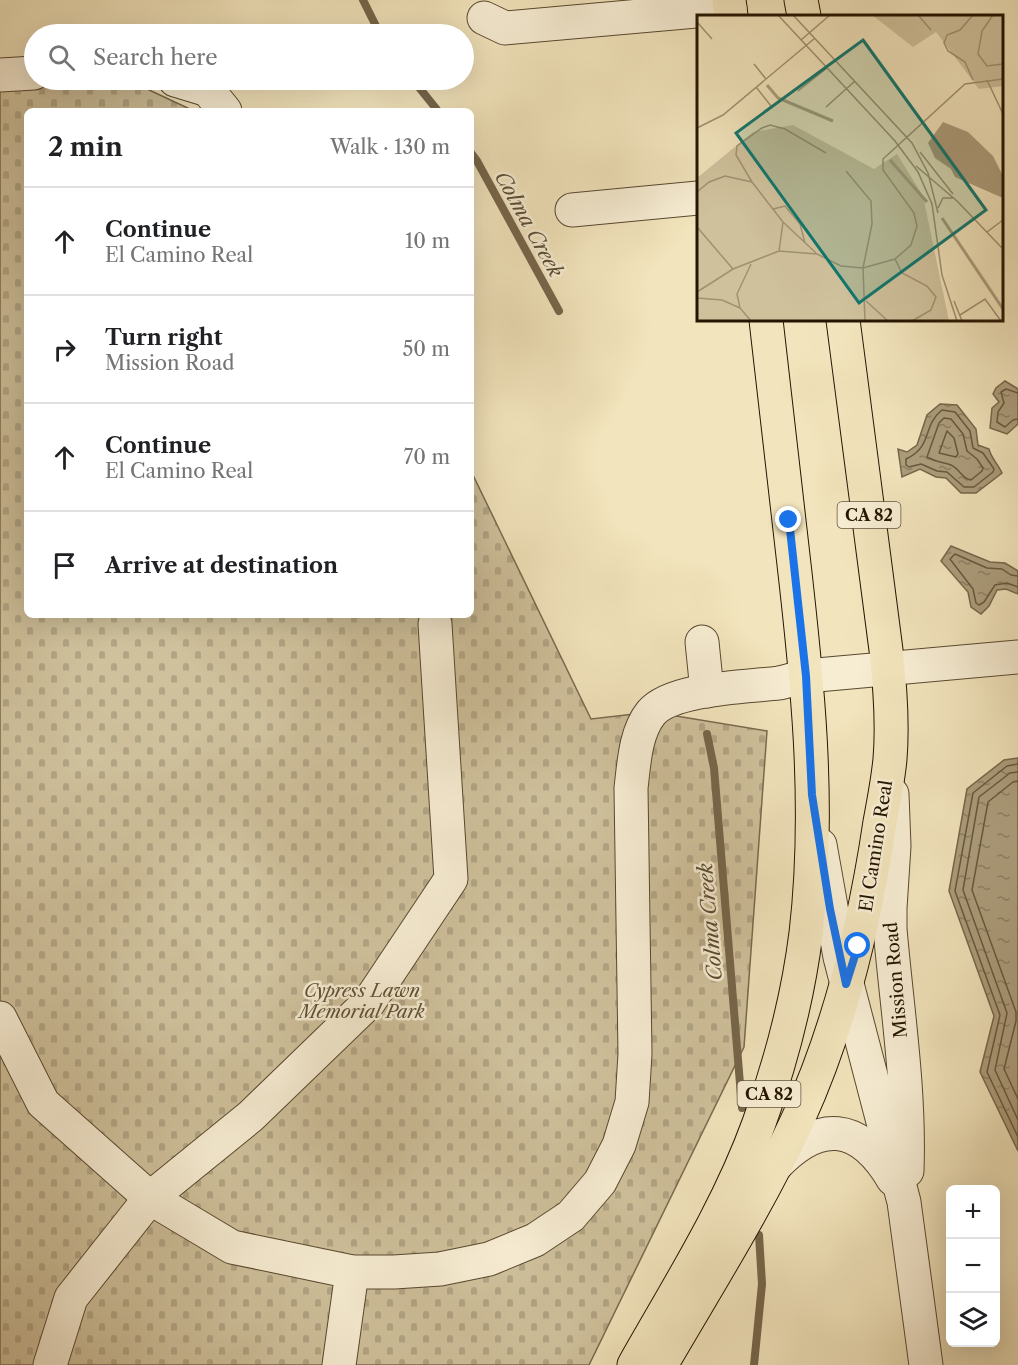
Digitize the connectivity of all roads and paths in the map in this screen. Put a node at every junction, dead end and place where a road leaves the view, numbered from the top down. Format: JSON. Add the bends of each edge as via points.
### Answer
{"nodes":[{"id":1,"x":801,"y":0,"type":"edge"},
{"id":2,"x":730,"y":8,"type":"edge"},
{"id":3,"x":804,"y":15,"type":"edge"},
{"id":4,"x":484,"y":18,"type":"dead end"},
{"id":5,"x":24,"y":74,"type":"edge"},
{"id":6,"x":0,"y":75,"type":"edge"},
{"id":7,"x":208,"y":90,"type":"edge"},
{"id":8,"x":223,"y":108,"type":"edge"},
{"id":9,"x":697,"y":198,"type":"edge"},
{"id":10,"x":572,"y":210,"type":"dead end"},
{"id":11,"x":766,"y":321,"type":"edge"},
{"id":12,"x":843,"y":321,"type":"edge"},
{"id":13,"x":435,"y":624,"type":"dead end"},
{"id":14,"x":702,"y":642,"type":"dead end"},
{"id":15,"x":1018,"y":657,"type":"edge"},
{"id":16,"x":888,"y":668,"type":"junction"},
{"id":17,"x":806,"y":676,"type":"junction"},
{"id":18,"x":707,"y":691,"type":"junction"},
{"id":19,"x":890,"y":757,"type":"junction"},
{"id":20,"x":812,"y":795,"type":"junction"},
{"id":21,"x":846,"y":984,"type":"junction"},
{"id":22,"x":0,"y":1018,"type":"edge"},
{"id":23,"x":774,"y":1167,"type":"junction"},
{"id":24,"x":150,"y":1198,"type":"junction"},
{"id":25,"x":904,"y":1202,"type":"junction"},
{"id":26,"x":352,"y":1272,"type":"junction"},
{"id":27,"x":50,"y":1365,"type":"edge"},
{"id":28,"x":339,"y":1365,"type":"edge"},
{"id":29,"x":633,"y":1365,"type":"edge"},
{"id":30,"x":662,"y":1365,"type":"edge"},
{"id":31,"x":926,"y":1365,"type":"edge"}],
"edges":[{"from":1,"to":3,"type":"main road"},
{"from":2,"to":4,"type":"street","via":[[505,28]]},
{"from":5,"to":6,"type":"street"},
{"from":7,"to":8,"type":"street"},
{"from":9,"to":10,"type":"street"},
{"from":11,"to":17,"type":"main road","number":"CA 82"},
{"from":12,"to":16,"type":"main road","name":"El Camino Real","number":"CA 82"},
{"from":13,"to":24,"type":"street","via":[[451,879],[369,1002],[251,1116]]},
{"from":14,"to":18,"type":"street"},
{"from":15,"to":16,"type":"street"},
{"from":16,"to":17,"type":"street"},
{"from":16,"to":19,"type":"main road","name":"El Camino Real","number":"CA 82"},
{"from":17,"to":18,"type":"street"},
{"from":17,"to":20,"type":"main road","number":"CA 82"},
{"from":18,"to":26,"type":"street","via":[[674,699],[652,712],[640,732],[634,759],[632,1102],[619,1145],[600,1182],[571,1216],[535,1240],[489,1259],[440,1269]]},
{"from":19,"to":21,"type":"main road","name":"El Camino Real","number":"CA 82","via":[[871,882]]},
{"from":19,"to":25,"type":"street","name":"Mission Road","via":[[894,846],[890,929],[908,1127]]},
{"from":20,"to":21,"type":"street","name":"Mission Road"},
{"from":20,"to":29,"type":"main road","number":"CA 82","via":[[805,935],[776,1072],[735,1180]]},
{"from":21,"to":23,"type":"main road","name":"El Camino Real","number":"CA 82","via":[[808,1094]]},
{"from":21,"to":25,"type":"street","name":"Mission Road"},
{"from":22,"to":24,"type":"street","via":[[44,1103]]},
{"from":23,"to":25,"type":"street","name":"Mission Road","via":[[811,1138],[830,1133],[850,1135],[880,1161]]},
{"from":23,"to":30,"type":"main road","name":"El Camino Real","number":"CA 82"},
{"from":24,"to":26,"type":"street","via":[[232,1247]]},
{"from":24,"to":27,"type":"street","via":[[71,1298]]},
{"from":25,"to":31,"type":"street","name":"Mission Road"},
{"from":26,"to":28,"type":"street"}]}
